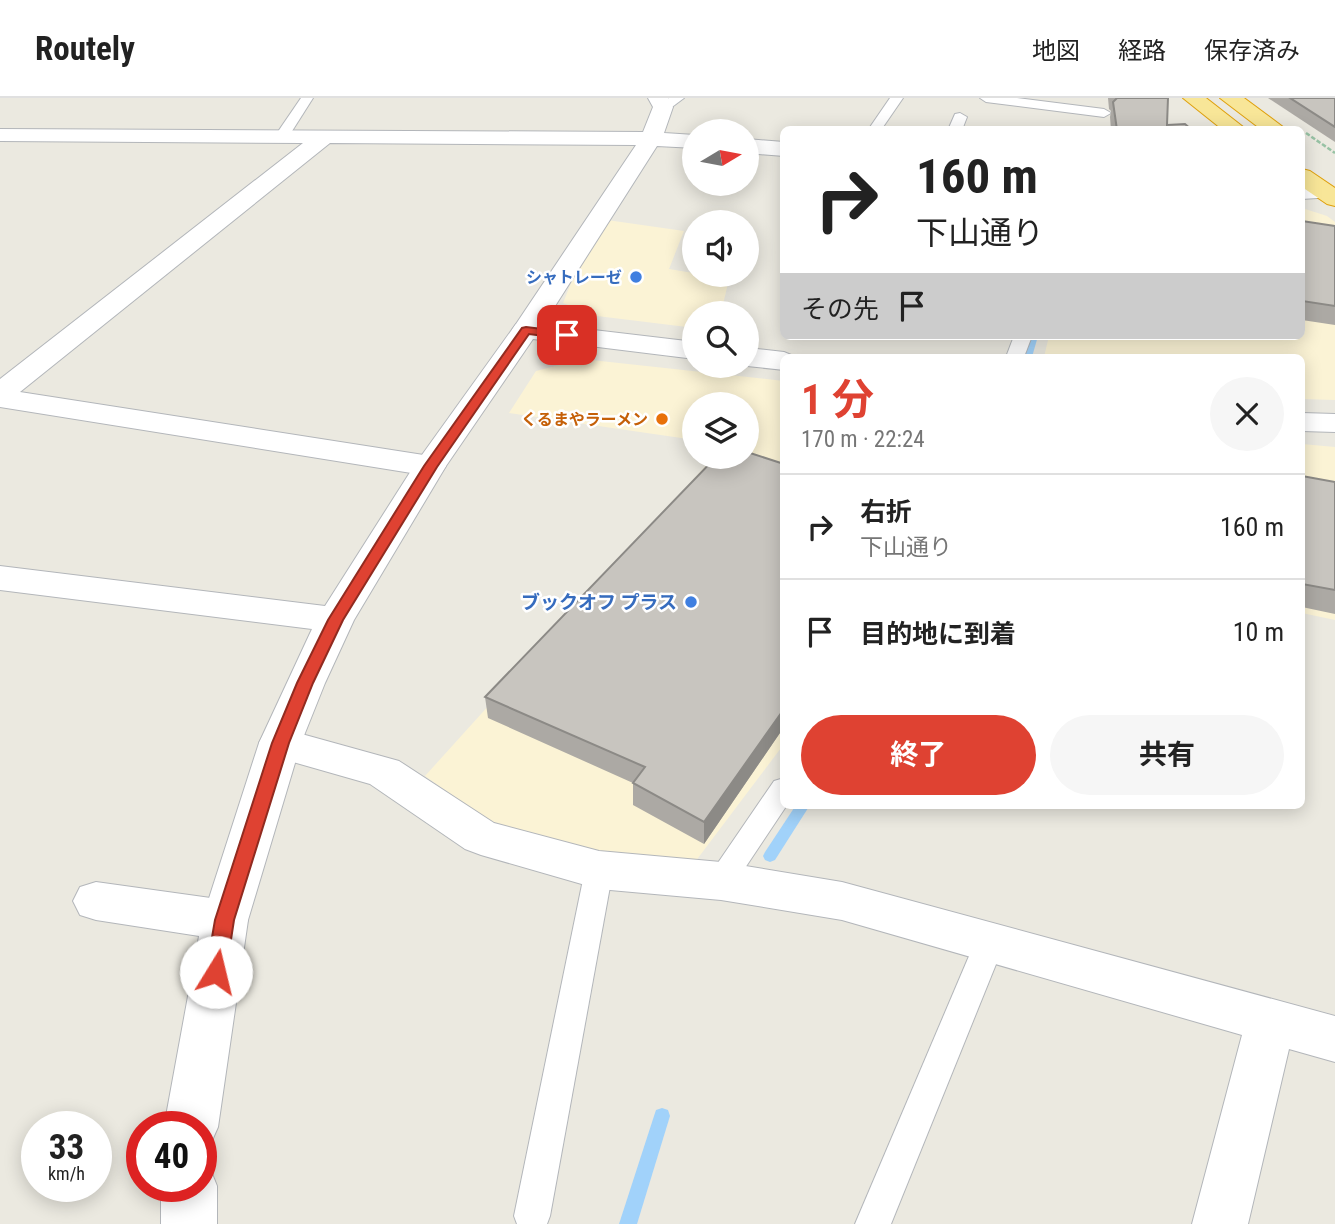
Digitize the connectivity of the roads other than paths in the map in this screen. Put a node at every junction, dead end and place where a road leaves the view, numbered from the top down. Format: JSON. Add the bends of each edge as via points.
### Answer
{"nodes":[{"id":1,"x":307,"y":98,"type":"edge"},
{"id":2,"x":897,"y":98,"type":"edge"},
{"id":3,"x":986,"y":98,"type":"edge"},
{"id":4,"x":1095,"y":98,"type":"edge"},
{"id":5,"x":1193,"y":98,"type":"edge"},
{"id":6,"x":1230,"y":98,"type":"edge"},
{"id":7,"x":666,"y":101,"type":"edge"},
{"id":8,"x":1104,"y":113,"type":"junction"},
{"id":9,"x":877,"y":126,"type":"edge"},
{"id":10,"x":1108,"y":126,"type":"edge"},
{"id":11,"x":1232,"y":126,"type":"edge"},
{"id":12,"x":1271,"y":126,"type":"edge"},
{"id":13,"x":0,"y":135,"type":"edge"},
{"id":14,"x":282,"y":136,"type":"junction"},
{"id":15,"x":326,"y":136,"type":"junction"},
{"id":16,"x":651,"y":139,"type":"junction"},
{"id":17,"x":682,"y":141,"type":"edge"},
{"id":18,"x":760,"y":147,"type":"edge"},
{"id":19,"x":780,"y":149,"type":"edge"},
{"id":20,"x":1305,"y":179,"type":"edge"},
{"id":21,"x":1320,"y":194,"type":"edge"},
{"id":22,"x":526,"y":330,"type":"junction"},
{"id":23,"x":682,"y":349,"type":"edge"},
{"id":24,"x":759,"y":358,"type":"edge"},
{"id":25,"x":780,"y":361,"type":"edge"},
{"id":26,"x":0,"y":396,"type":"edge"},
{"id":27,"x":1305,"y":422,"type":"edge"},
{"id":28,"x":1335,"y":423,"type":"edge"},
{"id":29,"x":430,"y":466,"type":"junction"},
{"id":30,"x":0,"y":578,"type":"edge"},
{"id":31,"x":335,"y":620,"type":"junction"},
{"id":32,"x":280,"y":743,"type":"junction"},
{"id":33,"x":780,"y":794,"type":"edge"},
{"id":34,"x":599,"y":870,"type":"junction"},
{"id":35,"x":721,"y":881,"type":"junction"},
{"id":36,"x":96,"y":901,"type":"dead end"},
{"id":37,"x":225,"y":920,"type":"junction"},
{"id":38,"x":990,"y":942,"type":"junction"},
{"id":39,"x":1271,"y":1020,"type":"junction"},
{"id":40,"x":1335,"y":1040,"type":"edge"},
{"id":41,"x":194,"y":1111,"type":"edge"},
{"id":42,"x":189,"y":1202,"type":"edge"},
{"id":43,"x":532,"y":1216,"type":"dead end"},
{"id":44,"x":189,"y":1224,"type":"edge"},
{"id":45,"x":873,"y":1224,"type":"edge"},
{"id":46,"x":1220,"y":1224,"type":"edge"}],
"edges":[{"from":1,"to":14,"type":"lane"},
{"from":2,"to":9,"type":"lane"},
{"from":3,"to":8,"type":"lane"},
{"from":4,"to":8,"type":"lane"},
{"from":5,"to":11,"type":"highway"},
{"from":6,"to":12,"type":"highway"},
{"from":7,"to":16,"type":"street"},
{"from":8,"to":10,"type":"lane"},
{"from":13,"to":14,"type":"street"},
{"from":14,"to":15,"type":"street"},
{"from":15,"to":16,"type":"street"},
{"from":15,"to":26,"type":"street"},
{"from":16,"to":17,"type":"street"},
{"from":16,"to":22,"type":"street"},
{"from":18,"to":19,"type":"street"},
{"from":20,"to":21,"type":"highway"},
{"from":22,"to":23,"type":"street"},
{"from":22,"to":29,"type":"street"},
{"from":24,"to":25,"type":"street"},
{"from":26,"to":29,"type":"street"},
{"from":27,"to":28,"type":"street"},
{"from":29,"to":31,"type":"street"},
{"from":30,"to":31,"type":"street"},
{"from":31,"to":32,"type":"street"},
{"from":32,"to":34,"type":"street","via":[[384,772],[481,837]]},
{"from":32,"to":37,"type":"street"},
{"from":33,"to":35,"type":"lane"},
{"from":34,"to":35,"type":"street"},
{"from":34,"to":43,"type":"lane"},
{"from":35,"to":38,"type":"street","via":[[842,901]]},
{"from":36,"to":37,"type":"street"},
{"from":37,"to":41,"type":"street"},
{"from":38,"to":39,"type":"street"},
{"from":38,"to":45,"type":"lane"},
{"from":39,"to":40,"type":"street"},
{"from":39,"to":46,"type":"street"},
{"from":42,"to":44,"type":"street"}]}
